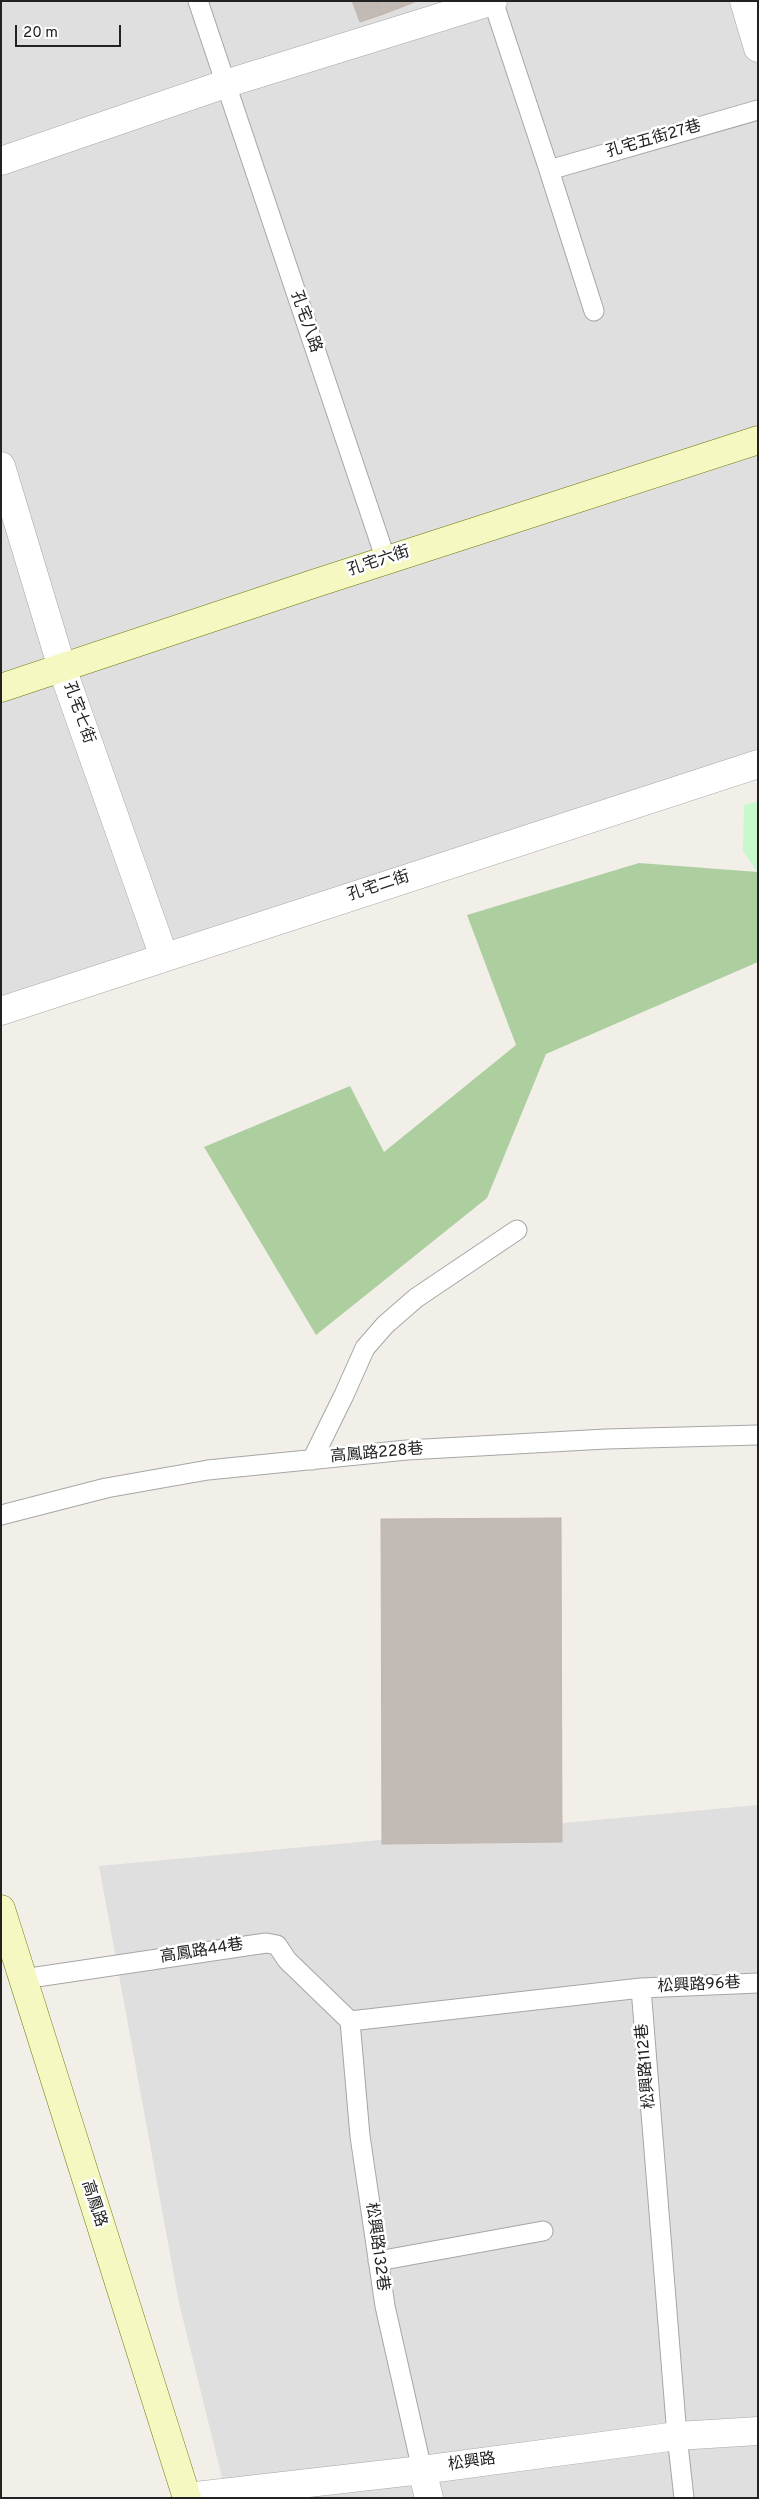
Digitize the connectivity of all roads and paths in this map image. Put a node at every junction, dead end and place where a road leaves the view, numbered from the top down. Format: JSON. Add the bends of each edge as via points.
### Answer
{"nodes":[{"id":1,"x":198,"y":1,"type":"edge"},
{"id":2,"x":493,"y":1,"type":"edge"},
{"id":3,"x":744,"y":1,"type":"edge"},
{"id":4,"x":758,"y":48,"type":"edge"},
{"id":5,"x":225,"y":84,"type":"junction"},
{"id":6,"x":758,"y":110,"type":"edge"},
{"id":7,"x":1,"y":161,"type":"edge"},
{"id":8,"x":549,"y":170,"type":"junction"},
{"id":9,"x":594,"y":311,"type":"dead end"},
{"id":10,"x":758,"y":440,"type":"edge"},
{"id":11,"x":1,"y":466,"type":"edge"},
{"id":12,"x":386,"y":560,"type":"junction"},
{"id":13,"x":62,"y":668,"type":"junction"},
{"id":14,"x":1,"y":688,"type":"edge"},
{"id":15,"x":758,"y":764,"type":"edge"},
{"id":16,"x":164,"y":957,"type":"junction"},
{"id":17,"x":1,"y":1010,"type":"edge"},
{"id":18,"x":518,"y":1230,"type":"dead end"},
{"id":19,"x":758,"y":1434,"type":"edge"},
{"id":20,"x":312,"y":1460,"type":"junction"},
{"id":21,"x":1,"y":1515,"type":"edge"},
{"id":22,"x":1,"y":1909,"type":"edge"},
{"id":23,"x":23,"y":1979,"type":"junction"},
{"id":24,"x":758,"y":1983,"type":"edge"},
{"id":25,"x":641,"y":1988,"type":"junction"},
{"id":26,"x":350,"y":2021,"type":"junction"},
{"id":27,"x":543,"y":2231,"type":"dead end"},
{"id":28,"x":378,"y":2261,"type":"junction"},
{"id":29,"x":758,"y":2431,"type":"edge"},
{"id":30,"x":677,"y":2436,"type":"junction"},
{"id":31,"x":422,"y":2470,"type":"junction"},
{"id":32,"x":187,"y":2497,"type":"edge"},
{"id":33,"x":430,"y":2498,"type":"edge"},
{"id":34,"x":684,"y":2498,"type":"edge"}],
"edges":[{"from":1,"to":5,"type":"lane","name":"孔宅八路"},
{"from":2,"to":5,"type":"street"},
{"from":2,"to":8,"type":"lane"},
{"from":3,"to":4,"type":"street"},
{"from":5,"to":7,"type":"street"},
{"from":5,"to":12,"type":"lane","name":"孔宅八路"},
{"from":6,"to":8,"type":"lane","name":"孔宅五街27巷"},
{"from":8,"to":9,"type":"lane"},
{"from":10,"to":12,"type":"street","name":"孔宅六街"},
{"from":11,"to":13,"type":"street","name":"孔宅七街"},
{"from":12,"to":13,"type":"street","name":"孔宅六街"},
{"from":13,"to":14,"type":"street","name":"孔宅六街"},
{"from":13,"to":16,"type":"street","name":"孔宅七街"},
{"from":15,"to":16,"type":"street","name":"孔宅二街"},
{"from":16,"to":17,"type":"street","name":"孔宅二街"},
{"from":18,"to":20,"type":"lane","via":[[416,1298],[385,1325],[365,1348]]},
{"from":19,"to":20,"type":"lane","name":"高鳳路228巷","via":[[408,1450]]},
{"from":20,"to":21,"type":"lane","name":"高鳳路228巷","via":[[208,1470],[106,1488]]},
{"from":22,"to":23,"type":"street","name":"高鳳路"},
{"from":23,"to":26,"type":"lane","name":"高鳳路44巷","via":[[266,1943],[277,1946],[287,1960]]},
{"from":23,"to":32,"type":"street","name":"高鳳路"},
{"from":24,"to":25,"type":"lane","name":"松興路96巷"},
{"from":25,"to":26,"type":"lane"},
{"from":25,"to":30,"type":"lane","name":"松興路112巷"},
{"from":26,"to":28,"type":"lane","name":"松興路132巷","via":[[360,2136]]},
{"from":27,"to":28,"type":"lane"},
{"from":28,"to":31,"type":"lane","name":"松興路132巷"},
{"from":29,"to":30,"type":"street","name":"松興路"},
{"from":30,"to":31,"type":"street","name":"松興路"},
{"from":30,"to":34,"type":"lane","name":"松興路112巷"},
{"from":31,"to":32,"type":"street","name":"松興路"},
{"from":31,"to":33,"type":"street"}]}
